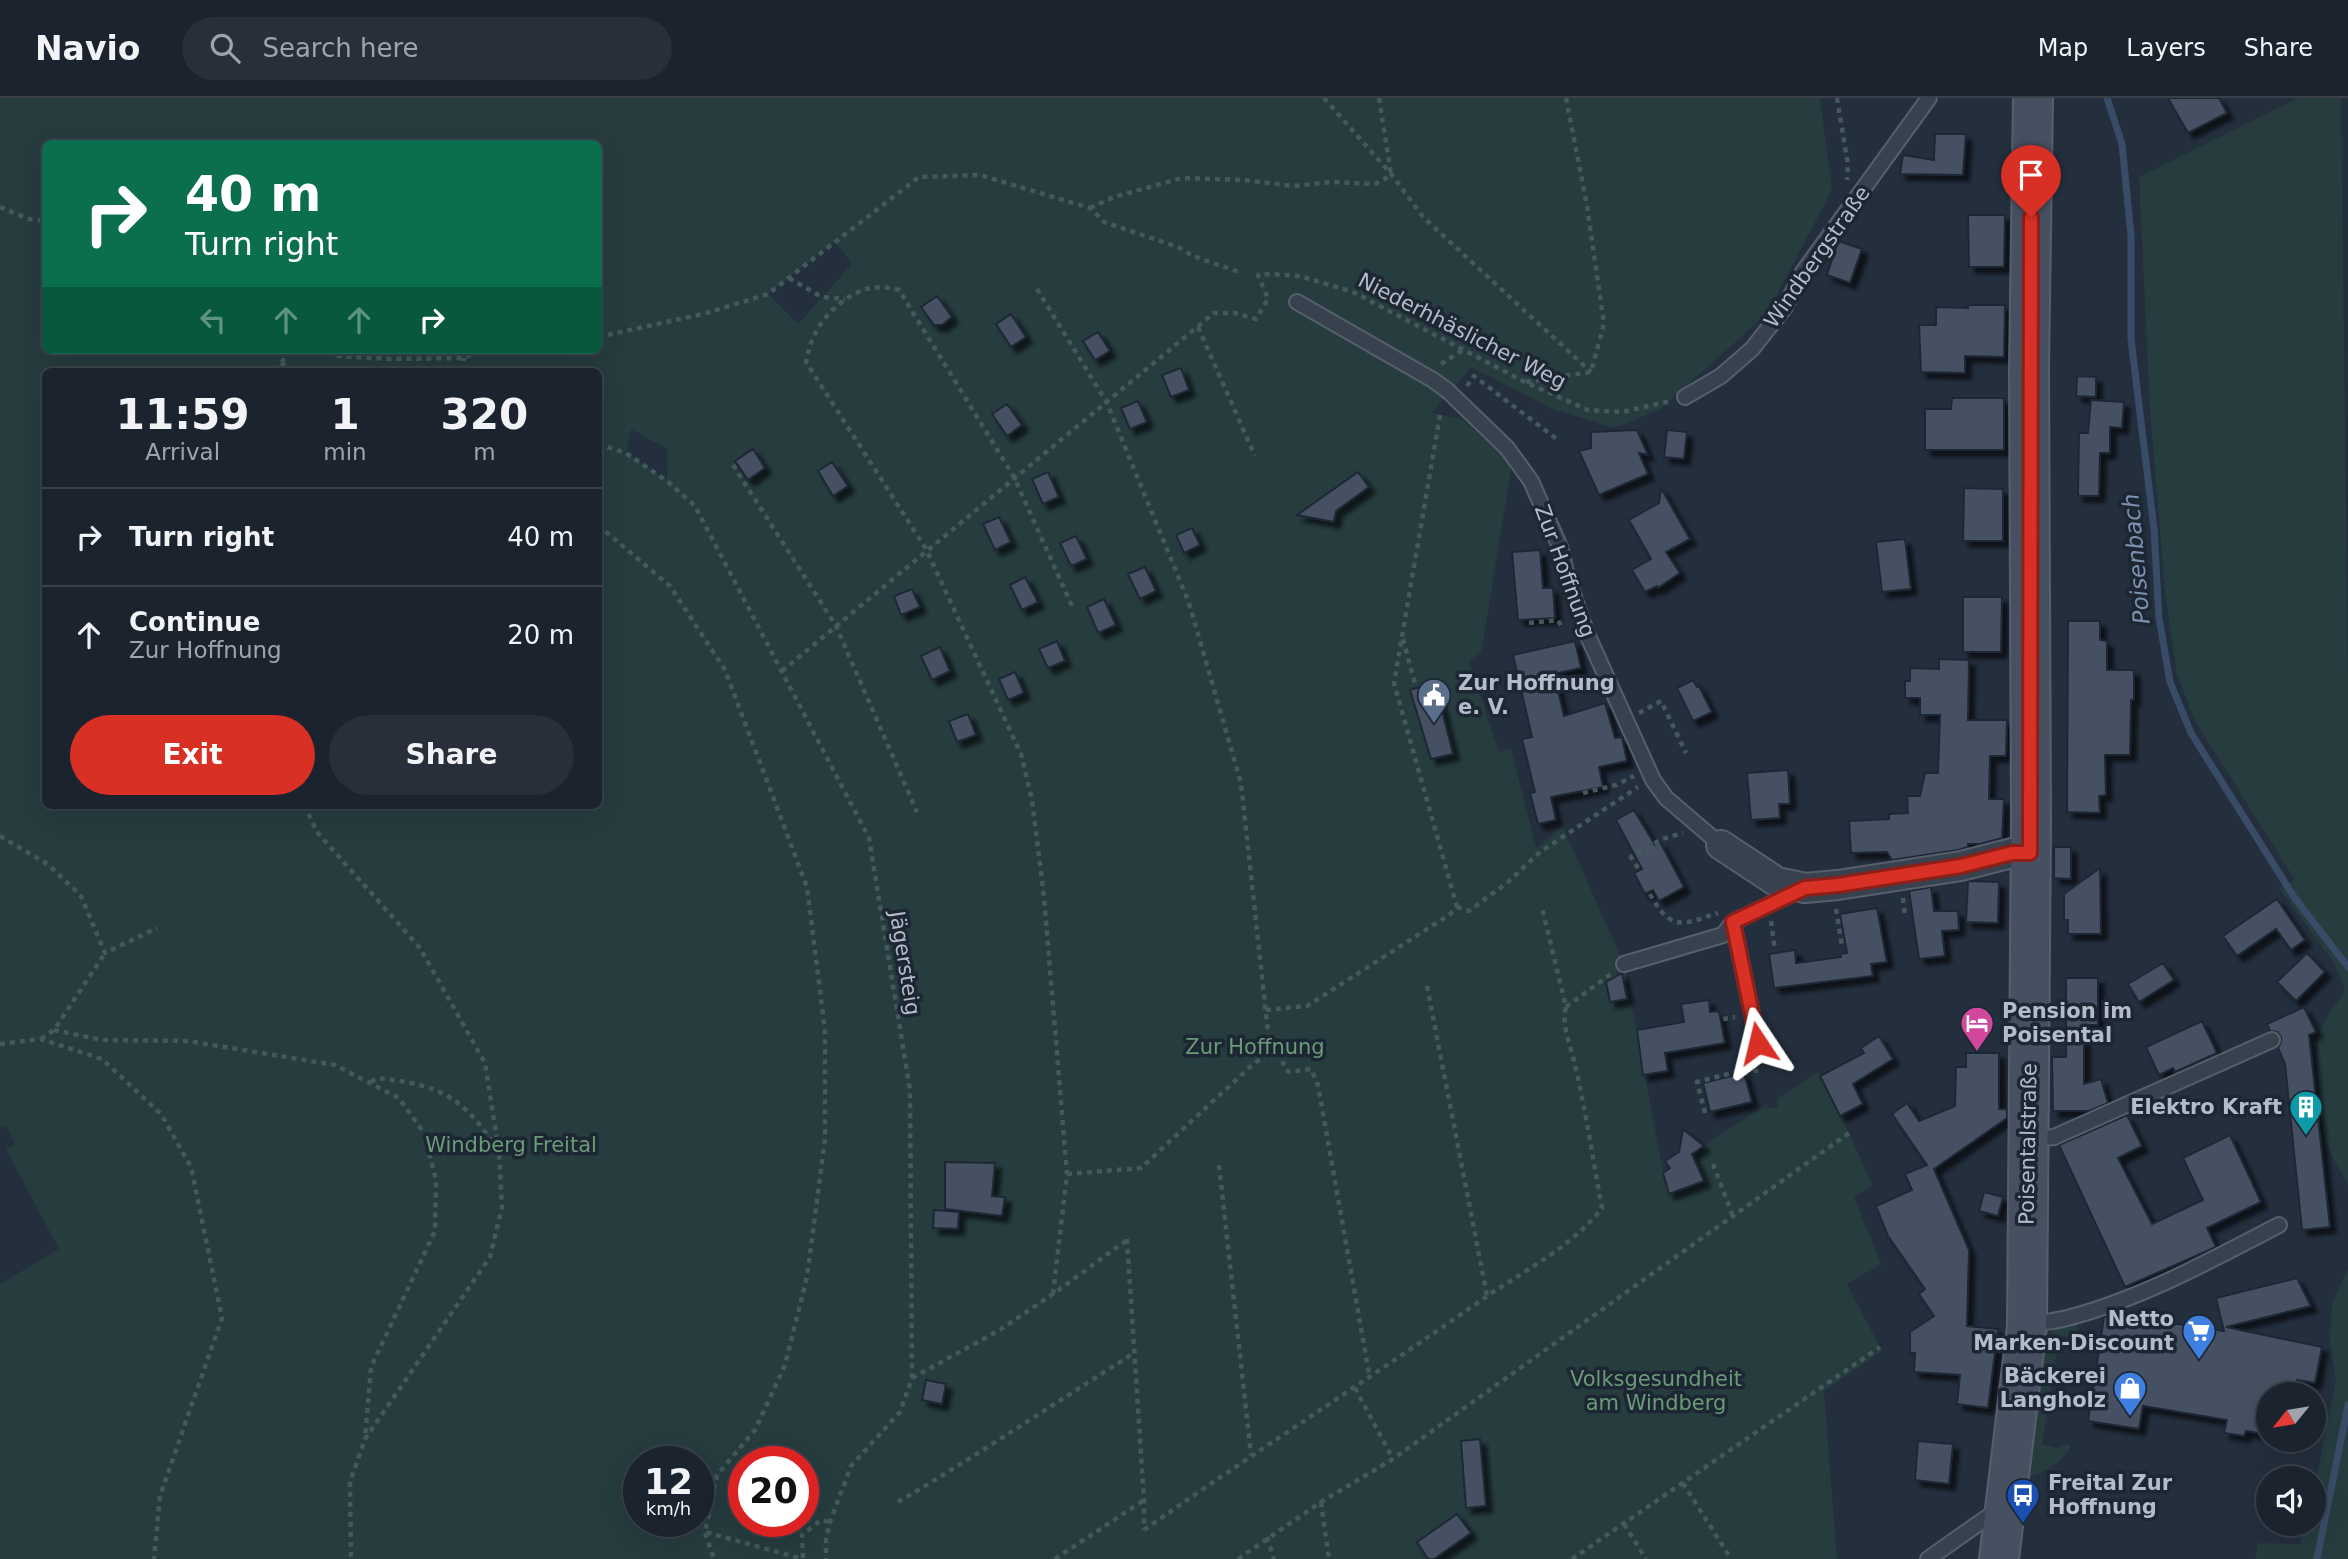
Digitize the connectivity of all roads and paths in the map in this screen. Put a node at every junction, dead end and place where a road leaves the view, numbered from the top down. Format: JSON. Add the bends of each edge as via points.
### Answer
{"nodes":[{"id":1,"x":1324,"y":98,"type":"edge"},
{"id":2,"x":1379,"y":98,"type":"edge"},
{"id":3,"x":1566,"y":98,"type":"edge"},
{"id":4,"x":1837,"y":98,"type":"edge"},
{"id":5,"x":1928,"y":98,"type":"edge"},
{"id":6,"x":2033,"y":98,"type":"edge"},
{"id":7,"x":1392,"y":175,"type":"junction"},
{"id":8,"x":0,"y":207,"type":"edge"},
{"id":9,"x":1090,"y":208,"type":"junction"},
{"id":10,"x":1845,"y":216,"type":"junction"},
{"id":11,"x":42,"y":221,"type":"edge"},
{"id":12,"x":1239,"y":272,"type":"dead end"},
{"id":13,"x":789,"y":278,"type":"junction"},
{"id":14,"x":1037,"y":289,"type":"dead end"},
{"id":15,"x":846,"y":299,"type":"junction"},
{"id":16,"x":1297,"y":302,"type":"dead end"},
{"id":17,"x":1200,"y":326,"type":"junction"},
{"id":18,"x":602,"y":336,"type":"edge"},
{"id":19,"x":1464,"y":350,"type":"junction"},
{"id":20,"x":287,"y":354,"type":"edge"},
{"id":21,"x":335,"y":354,"type":"edge"},
{"id":22,"x":472,"y":354,"type":"edge"},
{"id":23,"x":464,"y":358,"type":"junction"},
{"id":24,"x":281,"y":363,"type":"junction"},
{"id":25,"x":277,"y":368,"type":"edge"},
{"id":26,"x":290,"y":368,"type":"edge"},
{"id":27,"x":462,"y":368,"type":"edge"},
{"id":28,"x":1591,"y":372,"type":"junction"},
{"id":29,"x":1433,"y":380,"type":"junction"},
{"id":30,"x":1525,"y":382,"type":"junction"},
{"id":31,"x":1475,"y":396,"type":"dead end"},
{"id":32,"x":1685,"y":397,"type":"dead end"},
{"id":33,"x":1107,"y":403,"type":"junction"},
{"id":34,"x":1652,"y":406,"type":"dead end"},
{"id":35,"x":1440,"y":415,"type":"dead end"},
{"id":36,"x":1558,"y":440,"type":"dead end"},
{"id":37,"x":602,"y":445,"type":"edge"},
{"id":38,"x":1255,"y":456,"type":"dead end"},
{"id":39,"x":733,"y":465,"type":"dead end"},
{"id":40,"x":1014,"y":477,"type":"junction"},
{"id":41,"x":701,"y":503,"type":"dead end"},
{"id":42,"x":695,"y":506,"type":"junction"},
{"id":43,"x":602,"y":528,"type":"edge"},
{"id":44,"x":926,"y":549,"type":"junction"},
{"id":45,"x":1072,"y":606,"type":"dead end"},
{"id":46,"x":1529,"y":624,"type":"dead end"},
{"id":47,"x":836,"y":626,"type":"junction"},
{"id":48,"x":1562,"y":628,"type":"dead end"},
{"id":49,"x":1402,"y":635,"type":"junction"},
{"id":50,"x":784,"y":669,"type":"junction"},
{"id":51,"x":1415,"y":684,"type":"dead end"},
{"id":52,"x":1633,"y":716,"type":"dead end"},
{"id":53,"x":1686,"y":753,"type":"dead end"},
{"id":54,"x":1641,"y":772,"type":"dead end"},
{"id":55,"x":1636,"y":788,"type":"dead end"},
{"id":56,"x":1583,"y":793,"type":"dead end"},
{"id":57,"x":306,"y":809,"type":"edge"},
{"id":58,"x":917,"y":812,"type":"dead end"},
{"id":59,"x":0,"y":836,"type":"edge"},
{"id":60,"x":1672,"y":836,"type":"dead end"},
{"id":61,"x":1721,"y":845,"type":"joint"},
{"id":62,"x":2030,"y":853,"type":"junction"},
{"id":63,"x":1638,"y":869,"type":"dead end"},
{"id":64,"x":1833,"y":885,"type":"junction"},
{"id":65,"x":1805,"y":888,"type":"junction"},
{"id":66,"x":1650,"y":894,"type":"dead end"},
{"id":67,"x":1903,"y":906,"type":"dead end"},
{"id":68,"x":1457,"y":907,"type":"junction"},
{"id":69,"x":1542,"y":908,"type":"dead end"},
{"id":70,"x":1711,"y":915,"type":"dead end"},
{"id":71,"x":1905,"y":918,"type":"dead end"},
{"id":72,"x":1733,"y":922,"type":"junction"},
{"id":73,"x":1772,"y":925,"type":"dead end"},
{"id":74,"x":157,"y":928,"type":"dead end"},
{"id":75,"x":1842,"y":946,"type":"dead end"},
{"id":76,"x":1775,"y":951,"type":"dead end"},
{"id":77,"x":105,"y":953,"type":"junction"},
{"id":78,"x":1624,"y":964,"type":"joint"},
{"id":79,"x":1427,"y":986,"type":"dead end"},
{"id":80,"x":1566,"y":1007,"type":"junction"},
{"id":81,"x":1266,"y":1010,"type":"junction"},
{"id":82,"x":1736,"y":1017,"type":"dead end"},
{"id":83,"x":1723,"y":1019,"type":"dead end"},
{"id":84,"x":54,"y":1030,"type":"junction"},
{"id":85,"x":41,"y":1039,"type":"junction"},
{"id":86,"x":2272,"y":1040,"type":"dead end"},
{"id":87,"x":1758,"y":1043,"type":"dead end"},
{"id":88,"x":0,"y":1044,"type":"edge"},
{"id":89,"x":1270,"y":1051,"type":"junction"},
{"id":90,"x":1746,"y":1061,"type":"dead end"},
{"id":91,"x":1747,"y":1069,"type":"junction"},
{"id":92,"x":1763,"y":1072,"type":"dead end"},
{"id":93,"x":371,"y":1082,"type":"junction"},
{"id":94,"x":1705,"y":1113,"type":"dead end"},
{"id":95,"x":1849,"y":1133,"type":"dead end"},
{"id":96,"x":2028,"y":1139,"type":"junction"},
{"id":97,"x":499,"y":1152,"type":"junction"},
{"id":98,"x":1713,"y":1164,"type":"dead end"},
{"id":99,"x":1219,"y":1165,"type":"dead end"},
{"id":100,"x":1067,"y":1174,"type":"junction"},
{"id":101,"x":1732,"y":1214,"type":"junction"},
{"id":102,"x":2279,"y":1225,"type":"dead end"},
{"id":103,"x":1053,"y":1294,"type":"junction"},
{"id":104,"x":1487,"y":1296,"type":"junction"},
{"id":105,"x":2027,"y":1326,"type":"junction"},
{"id":106,"x":1880,"y":1347,"type":"dead end"},
{"id":107,"x":1134,"y":1352,"type":"junction"},
{"id":108,"x":912,"y":1378,"type":"junction"},
{"id":109,"x":1370,"y":1379,"type":"junction"},
{"id":110,"x":1355,"y":1388,"type":"junction"},
{"id":111,"x":365,"y":1439,"type":"junction"},
{"id":112,"x":1251,"y":1455,"type":"junction"},
{"id":113,"x":1393,"y":1458,"type":"junction"},
{"id":114,"x":1683,"y":1483,"type":"junction"},
{"id":115,"x":714,"y":1489,"type":"edge"},
{"id":116,"x":1144,"y":1500,"type":"junction"},
{"id":117,"x":1321,"y":1502,"type":"junction"},
{"id":118,"x":898,"y":1503,"type":"dead end"},
{"id":119,"x":2004,"y":1517,"type":"junction"},
{"id":120,"x":830,"y":1522,"type":"junction"},
{"id":121,"x":1623,"y":1524,"type":"junction"},
{"id":122,"x":714,"y":1534,"type":"edge"},
{"id":123,"x":707,"y":1537,"type":"edge"},
{"id":124,"x":1267,"y":1537,"type":"junction"},
{"id":125,"x":154,"y":1559,"type":"edge"},
{"id":126,"x":351,"y":1559,"type":"edge"},
{"id":127,"x":714,"y":1559,"type":"edge"},
{"id":128,"x":803,"y":1559,"type":"edge"},
{"id":129,"x":826,"y":1559,"type":"edge"},
{"id":130,"x":1055,"y":1559,"type":"edge"},
{"id":131,"x":1238,"y":1559,"type":"edge"},
{"id":132,"x":1274,"y":1559,"type":"edge"},
{"id":133,"x":1329,"y":1559,"type":"edge"},
{"id":134,"x":1572,"y":1559,"type":"edge"},
{"id":135,"x":1646,"y":1559,"type":"edge"},
{"id":136,"x":1731,"y":1559,"type":"edge"},
{"id":137,"x":1928,"y":1559,"type":"edge"},
{"id":138,"x":1998,"y":1559,"type":"edge"}],
"edges":[{"from":1,"to":7,"type":"path"},
{"from":2,"to":7,"type":"path"},
{"from":3,"to":28,"type":"path","via":[[1604,324]]},
{"from":4,"to":10,"type":"path","via":[[1848,165]]},
{"from":5,"to":10,"type":"lane","name":"Windbergstraße"},
{"from":6,"to":62,"type":"main road","name":"Poisentalstraße"},
{"from":7,"to":9,"type":"path","via":[[1376,184],[1294,186],[1182,178]]},
{"from":7,"to":28,"type":"path","via":[[1423,217]]},
{"from":8,"to":11,"type":"path"},
{"from":9,"to":12,"type":"path","via":[[1104,222]]},
{"from":9,"to":13,"type":"path","via":[[980,175],[919,177]]},
{"from":10,"to":32,"type":"lane","name":"Windbergstraße","via":[[1752,349],[1721,376]]},
{"from":13,"to":15,"type":"path","via":[[822,297]]},
{"from":13,"to":18,"type":"path","via":[[768,294]]},
{"from":14,"to":33,"type":"path"},
{"from":15,"to":40,"type":"path","via":[[868,288],[899,290]]},
{"from":15,"to":44,"type":"path","via":[[814,334],[806,362]]},
{"from":16,"to":29,"type":"lane","name":"Zur Hoffnung"},
{"from":17,"to":19,"type":"path","name":"Niederhhäslicher Weg","via":[[1214,313],[1255,319],[1268,299],[1258,275],[1300,276],[1353,292]]},
{"from":17,"to":33,"type":"path"},
{"from":17,"to":38,"type":"path"},
{"from":19,"to":29,"type":"path","via":[[1440,365]]},
{"from":19,"to":30,"type":"path","name":"Niederhhäslicher Weg"},
{"from":20,"to":24,"type":"path"},
{"from":21,"to":23,"type":"path"},
{"from":22,"to":23,"type":"path"},
{"from":23,"to":27,"type":"path"},
{"from":24,"to":25,"type":"path"},
{"from":24,"to":26,"type":"path"},
{"from":28,"to":30,"type":"path"},
{"from":29,"to":61,"type":"lane","name":"Zur Hoffnung","via":[[1520,463],[1560,547],[1587,634],[1653,780],[1666,798]]},
{"from":30,"to":34,"type":"path","name":"Niederhhäslicher Weg","via":[[1588,410],[1622,412]]},
{"from":31,"to":36,"type":"path","via":[[1466,387],[1474,376]]},
{"from":33,"to":40,"type":"path"},
{"from":33,"to":81,"type":"path","via":[[1189,603],[1241,783]]},
{"from":35,"to":49,"type":"path"},
{"from":37,"to":42,"type":"path","name":"Jägersteig","via":[[626,453]]},
{"from":39,"to":47,"type":"path"},
{"from":40,"to":44,"type":"path"},
{"from":40,"to":45,"type":"path"},
{"from":41,"to":42,"type":"path"},
{"from":42,"to":50,"type":"path","name":"Jägersteig"},
{"from":43,"to":115,"type":"path","via":[[670,586],[725,670],[807,887],[825,1031],[825,1139],[807,1277],[785,1366],[755,1430],[717,1475]]},
{"from":44,"to":47,"type":"path"},
{"from":44,"to":100,"type":"path","via":[[1021,754],[1032,800]]},
{"from":46,"to":48,"type":"path","via":[[1558,620]]},
{"from":47,"to":50,"type":"path"},
{"from":47,"to":58,"type":"path"},
{"from":49,"to":51,"type":"path"},
{"from":49,"to":68,"type":"path","via":[[1394,683]]},
{"from":50,"to":108,"type":"path","name":"Jägersteig","via":[[869,838],[910,1090]]},
{"from":52,"to":53,"type":"path","via":[[1661,701]]},
{"from":54,"to":56,"type":"path","via":[[1616,785]]},
{"from":55,"to":68,"type":"path","via":[[1540,852],[1469,911]]},
{"from":57,"to":97,"type":"path","via":[[317,832],[420,948],[485,1063]]},
{"from":59,"to":77,"type":"path","via":[[49,865],[81,896]]},
{"from":60,"to":63,"type":"path","via":[[1631,857]]},
{"from":61,"to":65,"type":"street","name":"Zur Hoffnung","via":[[1777,881]]},
{"from":62,"to":64,"type":"street","name":"Zur Hoffnung"},
{"from":62,"to":96,"type":"main road","name":"Poisentalstraße"},
{"from":64,"to":65,"type":"street","name":"Zur Hoffnung"},
{"from":64,"to":75,"type":"path"},
{"from":65,"to":72,"type":"lane"},
{"from":66,"to":70,"type":"path","via":[[1670,920],[1683,924]]},
{"from":67,"to":71,"type":"path"},
{"from":68,"to":81,"type":"path","via":[[1307,1006]]},
{"from":69,"to":80,"type":"path"},
{"from":72,"to":78,"type":"lane","via":[[1723,935]]},
{"from":72,"to":87,"type":"lane"},
{"from":73,"to":76,"type":"path"},
{"from":74,"to":77,"type":"path"},
{"from":77,"to":84,"type":"path"},
{"from":78,"to":80,"type":"path"},
{"from":79,"to":104,"type":"path"},
{"from":80,"to":104,"type":"path","via":[[1566,1030],[1602,1208],[1589,1225],[1554,1252]]},
{"from":81,"to":89,"type":"path"},
{"from":82,"to":83,"type":"path"},
{"from":84,"to":85,"type":"path"},
{"from":84,"to":93,"type":"path","via":[[102,1040],[188,1041],[335,1065]]},
{"from":85,"to":88,"type":"path"},
{"from":85,"to":125,"type":"path","via":[[102,1059],[161,1114],[191,1167],[222,1318],[160,1496]]},
{"from":86,"to":96,"type":"lane","via":[[2054,1137]]},
{"from":89,"to":100,"type":"path","via":[[1140,1168]]},
{"from":89,"to":109,"type":"path","via":[[1279,1049],[1289,1072],[1307,1068],[1315,1073]]},
{"from":90,"to":91,"type":"path"},
{"from":91,"to":92,"type":"path"},
{"from":91,"to":94,"type":"path","via":[[1697,1082]]},
{"from":93,"to":97,"type":"path","via":[[377,1078],[413,1082],[451,1096],[480,1123]]},
{"from":93,"to":111,"type":"path","via":[[399,1098],[424,1133],[436,1180],[435,1231],[371,1367]]},
{"from":95,"to":101,"type":"path"},
{"from":96,"to":105,"type":"main road","name":"Poisentalstraße"},
{"from":97,"to":111,"type":"path","via":[[502,1207],[489,1257]]},
{"from":98,"to":101,"type":"path"},
{"from":99,"to":112,"type":"path"},
{"from":100,"to":103,"type":"path"},
{"from":101,"to":113,"type":"path"},
{"from":102,"to":105,"type":"lane","via":[[2135,1294],[2071,1317]]},
{"from":103,"to":107,"type":"path","via":[[1127,1239]]},
{"from":103,"to":108,"type":"path","via":[[998,1331]]},
{"from":104,"to":109,"type":"path"},
{"from":105,"to":119,"type":"main road","name":"Poisentalstraße"},
{"from":106,"to":114,"type":"path"},
{"from":107,"to":116,"type":"path"},
{"from":107,"to":118,"type":"path"},
{"from":108,"to":120,"type":"path","name":"Jägersteig","via":[[900,1412],[851,1466]]},
{"from":109,"to":110,"type":"path"},
{"from":110,"to":112,"type":"path"},
{"from":110,"to":113,"type":"path"},
{"from":111,"to":126,"type":"path","via":[[349,1482]]},
{"from":112,"to":116,"type":"path","via":[[1144,1530]]},
{"from":113,"to":117,"type":"path"},
{"from":114,"to":121,"type":"path"},
{"from":114,"to":136,"type":"path"},
{"from":116,"to":130,"type":"path"},
{"from":117,"to":124,"type":"path"},
{"from":117,"to":133,"type":"path"},
{"from":119,"to":137,"type":"lane","via":[[1989,1516]]},
{"from":119,"to":138,"type":"main road","name":"Poisentalstraße"},
{"from":120,"to":128,"type":"path","via":[[821,1520],[802,1535]]},
{"from":120,"to":129,"type":"path","name":"Jägersteig"},
{"from":121,"to":134,"type":"path"},
{"from":121,"to":135,"type":"path"},
{"from":122,"to":128,"type":"path"},
{"from":123,"to":127,"type":"path"},
{"from":124,"to":131,"type":"path"},
{"from":124,"to":132,"type":"path"}]}
